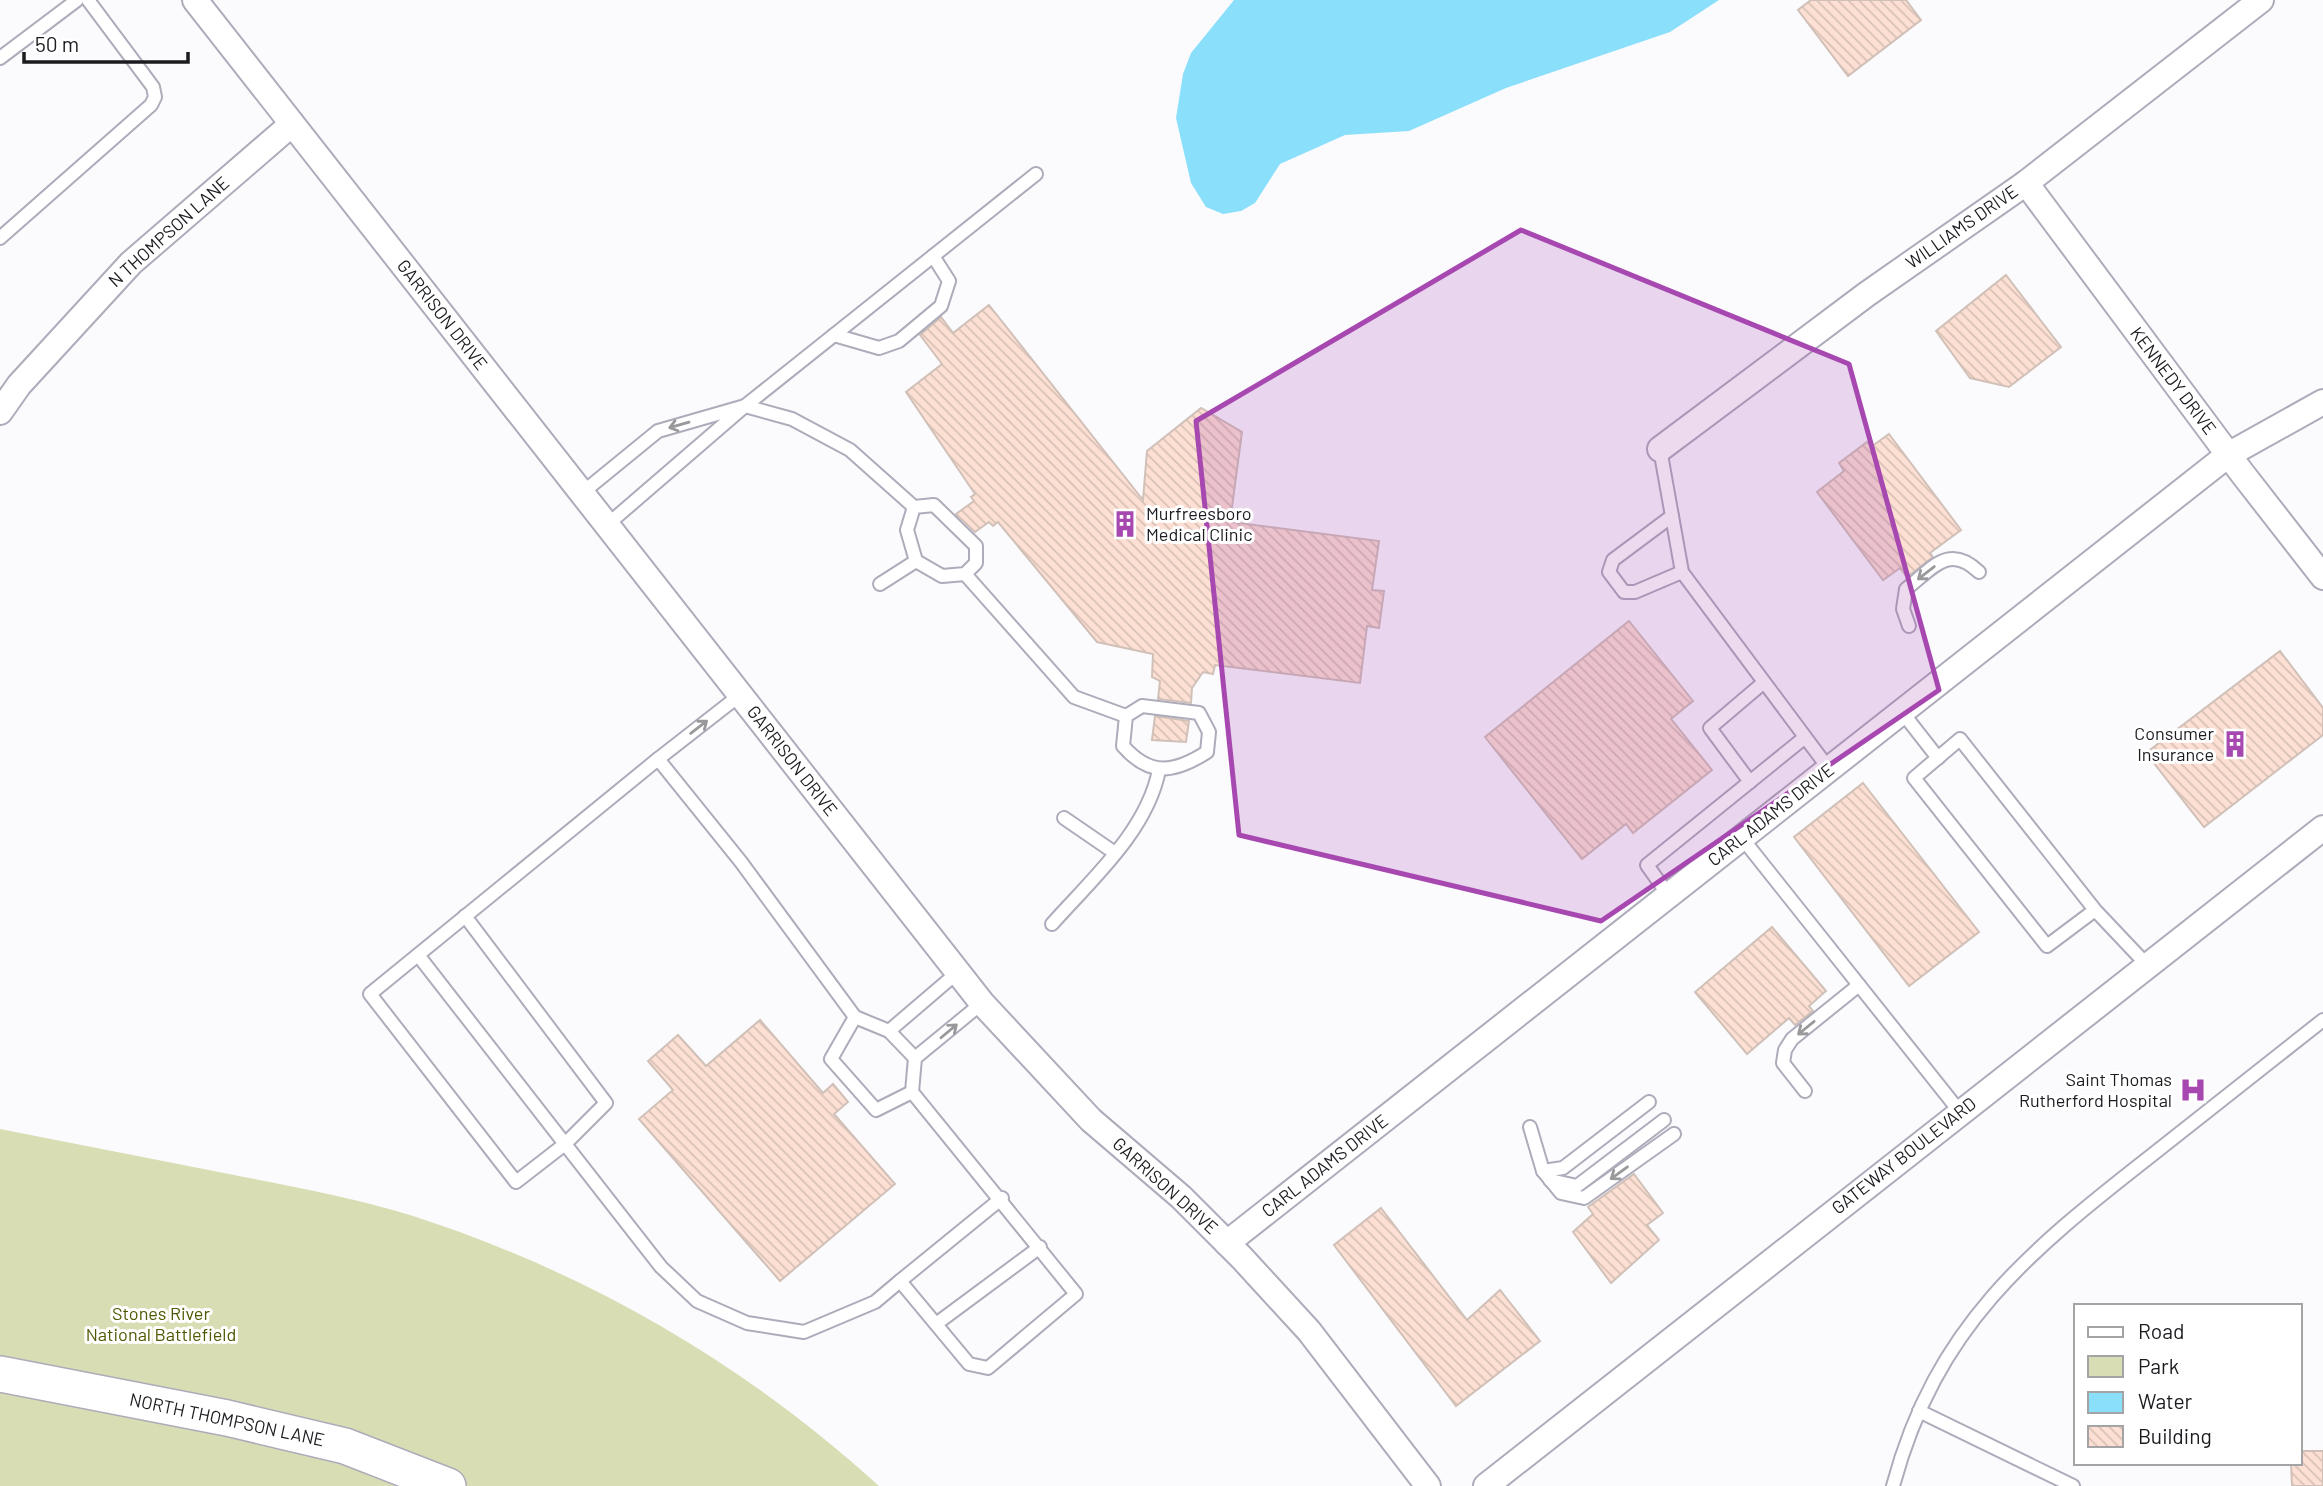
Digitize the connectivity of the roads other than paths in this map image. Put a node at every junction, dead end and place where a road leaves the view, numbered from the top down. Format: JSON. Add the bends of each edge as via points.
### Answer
{"nodes":[{"id":1,"x":77,"y":0,"type":"edge"},
{"id":2,"x":88,"y":0,"type":"edge"},
{"id":3,"x":195,"y":0,"type":"edge"},
{"id":4,"x":2261,"y":0,"type":"edge"},
{"id":5,"x":0,"y":58,"type":"edge"},
{"id":6,"x":292,"y":124,"type":"junction"},
{"id":7,"x":1036,"y":174,"type":"dead end"},
{"id":8,"x":2026,"y":183,"type":"junction"},
{"id":9,"x":0,"y":238,"type":"edge"},
{"id":10,"x":933,"y":256,"type":"junction"},
{"id":11,"x":834,"y":335,"type":"junction"},
{"id":12,"x":4,"y":399,"type":"edge"},
{"id":13,"x":2323,"y":402,"type":"edge"},
{"id":14,"x":745,"y":406,"type":"junction"},
{"id":15,"x":1660,"y":449,"type":"joint"},
{"id":16,"x":2228,"y":455,"type":"junction"},
{"id":17,"x":582,"y":493,"type":"junction"},
{"id":18,"x":914,"y":507,"type":"junction"},
{"id":19,"x":1672,"y":516,"type":"junction"},
{"id":20,"x":607,"y":525,"type":"junction"},
{"id":21,"x":916,"y":561,"type":"junction"},
{"id":22,"x":1682,"y":572,"type":"junction"},
{"id":23,"x":1979,"y":572,"type":"dead end"},
{"id":24,"x":965,"y":574,"type":"junction"},
{"id":25,"x":2323,"y":577,"type":"edge"},
{"id":26,"x":880,"y":584,"type":"dead end"},
{"id":27,"x":1909,"y":626,"type":"dead end"},
{"id":28,"x":1763,"y":683,"type":"junction"},
{"id":29,"x":740,"y":695,"type":"junction"},
{"id":30,"x":1902,"y":712,"type":"junction"},
{"id":31,"x":1126,"y":716,"type":"junction"},
{"id":32,"x":1804,"y":738,"type":"junction"},
{"id":33,"x":1938,"y":758,"type":"junction"},
{"id":34,"x":658,"y":759,"type":"junction"},
{"id":35,"x":1829,"y":769,"type":"junction"},
{"id":36,"x":1159,"y":770,"type":"junction"},
{"id":37,"x":1750,"y":782,"type":"junction"},
{"id":38,"x":1064,"y":818,"type":"dead end"},
{"id":39,"x":2323,"y":828,"type":"edge"},
{"id":40,"x":1742,"y":838,"type":"junction"},
{"id":41,"x":1115,"y":853,"type":"junction"},
{"id":42,"x":1669,"y":895,"type":"junction"},
{"id":43,"x":2095,"y":910,"type":"junction"},
{"id":44,"x":466,"y":916,"type":"junction"},
{"id":45,"x":1052,"y":924,"type":"dead end"},
{"id":46,"x":418,"y":955,"type":"junction"},
{"id":47,"x":2147,"y":965,"type":"junction"},
{"id":48,"x":958,"y":972,"type":"junction"},
{"id":49,"x":1859,"y":985,"type":"junction"},
{"id":50,"x":982,"y":1003,"type":"junction"},
{"id":51,"x":855,"y":1017,"type":"junction"},
{"id":52,"x":2323,"y":1020,"type":"edge"},
{"id":53,"x":889,"y":1031,"type":"junction"},
{"id":54,"x":915,"y":1058,"type":"junction"},
{"id":55,"x":912,"y":1091,"type":"junction"},
{"id":56,"x":1805,"y":1091,"type":"dead end"},
{"id":57,"x":1649,"y":1102,"type":"dead end"},
{"id":58,"x":1959,"y":1112,"type":"junction"},
{"id":59,"x":1664,"y":1121,"type":"dead end"},
{"id":60,"x":1530,"y":1127,"type":"dead end"},
{"id":61,"x":1674,"y":1134,"type":"dead end"},
{"id":62,"x":565,"y":1144,"type":"junction"},
{"id":63,"x":1546,"y":1175,"type":"junction"},
{"id":64,"x":1002,"y":1198,"type":"junction"},
{"id":65,"x":1227,"y":1242,"type":"junction"},
{"id":66,"x":1040,"y":1247,"type":"junction"},
{"id":67,"x":900,"y":1281,"type":"junction"},
{"id":68,"x":936,"y":1324,"type":"junction"},
{"id":69,"x":0,"y":1374,"type":"edge"},
{"id":70,"x":1919,"y":1411,"type":"junction"},
{"id":71,"x":447,"y":1486,"type":"edge"},
{"id":72,"x":1427,"y":1486,"type":"edge"},
{"id":73,"x":1486,"y":1486,"type":"edge"},
{"id":74,"x":1893,"y":1486,"type":"edge"},
{"id":75,"x":2073,"y":1486,"type":"edge"}],
"edges":[{"from":1,"to":5,"type":"lane"},
{"from":2,"to":9,"type":"lane","via":[[153,87],[155,97]]},
{"from":3,"to":6,"type":"street","name":"GARRISON DRIVE"},
{"from":4,"to":8,"type":"street","name":"WILLIAMS DRIVE"},
{"from":6,"to":12,"type":"street","name":"N THOMPSON LANE","via":[[131,263]]},
{"from":6,"to":17,"type":"street","name":"GARRISON DRIVE"},
{"from":7,"to":10,"type":"lane"},
{"from":8,"to":15,"type":"street","name":"WILLIAMS DRIVE","via":[[1867,294]]},
{"from":8,"to":16,"type":"street","name":"KENNEDY DRIVE"},
{"from":10,"to":11,"type":"lane"},
{"from":10,"to":11,"type":"lane","via":[[949,281],[940,306],[899,341],[879,348]]},
{"from":11,"to":14,"type":"lane"},
{"from":13,"to":16,"type":"street","name":"CARL ADAMS DRIVE"},
{"from":14,"to":17,"type":"lane","one_way":true,"via":[[658,431]]},
{"from":14,"to":18,"type":"lane","via":[[792,419],[850,450]]},
{"from":14,"to":20,"type":"lane"},
{"from":15,"to":19,"type":"lane"},
{"from":16,"to":25,"type":"street","name":"KENNEDY DRIVE"},
{"from":16,"to":30,"type":"street","name":"CARL ADAMS DRIVE"},
{"from":17,"to":20,"type":"street","name":"GARRISON DRIVE"},
{"from":18,"to":21,"type":"lane","via":[[907,530]]},
{"from":18,"to":24,"type":"lane","via":[[934,505],[975,546],[976,563]]},
{"from":19,"to":22,"type":"lane"},
{"from":19,"to":22,"type":"lane","via":[[1614,560],[1609,572],[1625,592],[1635,593]]},
{"from":20,"to":29,"type":"street","name":"GARRISON DRIVE"},
{"from":21,"to":24,"type":"lane","via":[[942,576]]},
{"from":21,"to":26,"type":"lane"},
{"from":22,"to":28,"type":"lane"},
{"from":23,"to":27,"type":"lane","one_way":true,"via":[[1966,559],[1954,557],[1906,589],[1903,609]]},
{"from":24,"to":31,"type":"lane","via":[[1074,697]]},
{"from":28,"to":32,"type":"lane"},
{"from":28,"to":37,"type":"lane","via":[[1710,728]]},
{"from":34,"to":29,"type":"lane","one_way":true},
{"from":29,"to":48,"type":"street","name":"GARRISON DRIVE"},
{"from":30,"to":33,"type":"lane"},
{"from":30,"to":35,"type":"street","name":"CARL ADAMS DRIVE"},
{"from":31,"to":36,"type":"lane","via":[[1123,746],[1136,761]]},
{"from":31,"to":36,"type":"lane","via":[[1142,706],[1199,713],[1209,732],[1207,752],[1186,765]]},
{"from":32,"to":35,"type":"lane"},
{"from":32,"to":37,"type":"lane"},
{"from":33,"to":43,"type":"lane","via":[[1961,739]]},
{"from":33,"to":43,"type":"lane","via":[[1914,778],[2047,946]]},
{"from":34,"to":44,"type":"lane"},
{"from":34,"to":51,"type":"lane"},
{"from":35,"to":40,"type":"street","name":"CARL ADAMS DRIVE"},
{"from":36,"to":41,"type":"lane","via":[[1155,790]]},
{"from":37,"to":42,"type":"lane","via":[[1647,865]]},
{"from":38,"to":41,"type":"lane"},
{"from":39,"to":47,"type":"street","name":"GATEWAY BOULEVARD"},
{"from":40,"to":42,"type":"street","name":"CARL ADAMS DRIVE"},
{"from":40,"to":49,"type":"lane"},
{"from":41,"to":45,"type":"lane"},
{"from":42,"to":65,"type":"street","name":"CARL ADAMS DRIVE"},
{"from":43,"to":47,"type":"lane"},
{"from":44,"to":46,"type":"lane"},
{"from":44,"to":62,"type":"lane","via":[[606,1103]]},
{"from":46,"to":62,"type":"lane"},
{"from":46,"to":62,"type":"lane","via":[[370,994],[516,1182]]},
{"from":47,"to":58,"type":"street","name":"GATEWAY BOULEVARD"},
{"from":48,"to":50,"type":"street","name":"GARRISON DRIVE"},
{"from":48,"to":53,"type":"lane"},
{"from":49,"to":56,"type":"lane","one_way":true,"via":[[1792,1039],[1785,1050],[1783,1063]]},
{"from":49,"to":58,"type":"lane"},
{"from":54,"to":50,"type":"lane","one_way":true},
{"from":50,"to":65,"type":"street","name":"GARRISON DRIVE","via":[[1091,1120]]},
{"from":51,"to":53,"type":"lane"},
{"from":51,"to":55,"type":"lane","via":[[831,1059],[876,1110]]},
{"from":52,"to":70,"type":"lane","via":[[2038,1246],[1965,1331]]},
{"from":53,"to":54,"type":"lane"},
{"from":54,"to":55,"type":"lane"},
{"from":55,"to":64,"type":"lane"},
{"from":57,"to":63,"type":"lane","via":[[1563,1168]]},
{"from":58,"to":73,"type":"street","name":"GATEWAY BOULEVARD"},
{"from":59,"to":63,"type":"lane","via":[[1577,1186]]},
{"from":60,"to":63,"type":"lane"},
{"from":61,"to":63,"type":"lane","one_way":true,"via":[[1584,1198],[1561,1193]]},
{"from":62,"to":67,"type":"lane","via":[[662,1267],[697,1301],[747,1322],[804,1332],[876,1302]]},
{"from":64,"to":66,"type":"lane"},
{"from":64,"to":67,"type":"lane"},
{"from":65,"to":72,"type":"street","name":"GARRISON DRIVE","via":[[1309,1331]]},
{"from":66,"to":68,"type":"lane"},
{"from":66,"to":68,"type":"lane","via":[[1076,1294],[988,1368],[969,1364]]},
{"from":67,"to":68,"type":"lane"},
{"from":69,"to":71,"type":"main road","name":"NORTH THOMPSON LANE","via":[[345,1446]]},
{"from":70,"to":74,"type":"lane"},
{"from":70,"to":75,"type":"lane"}]}
